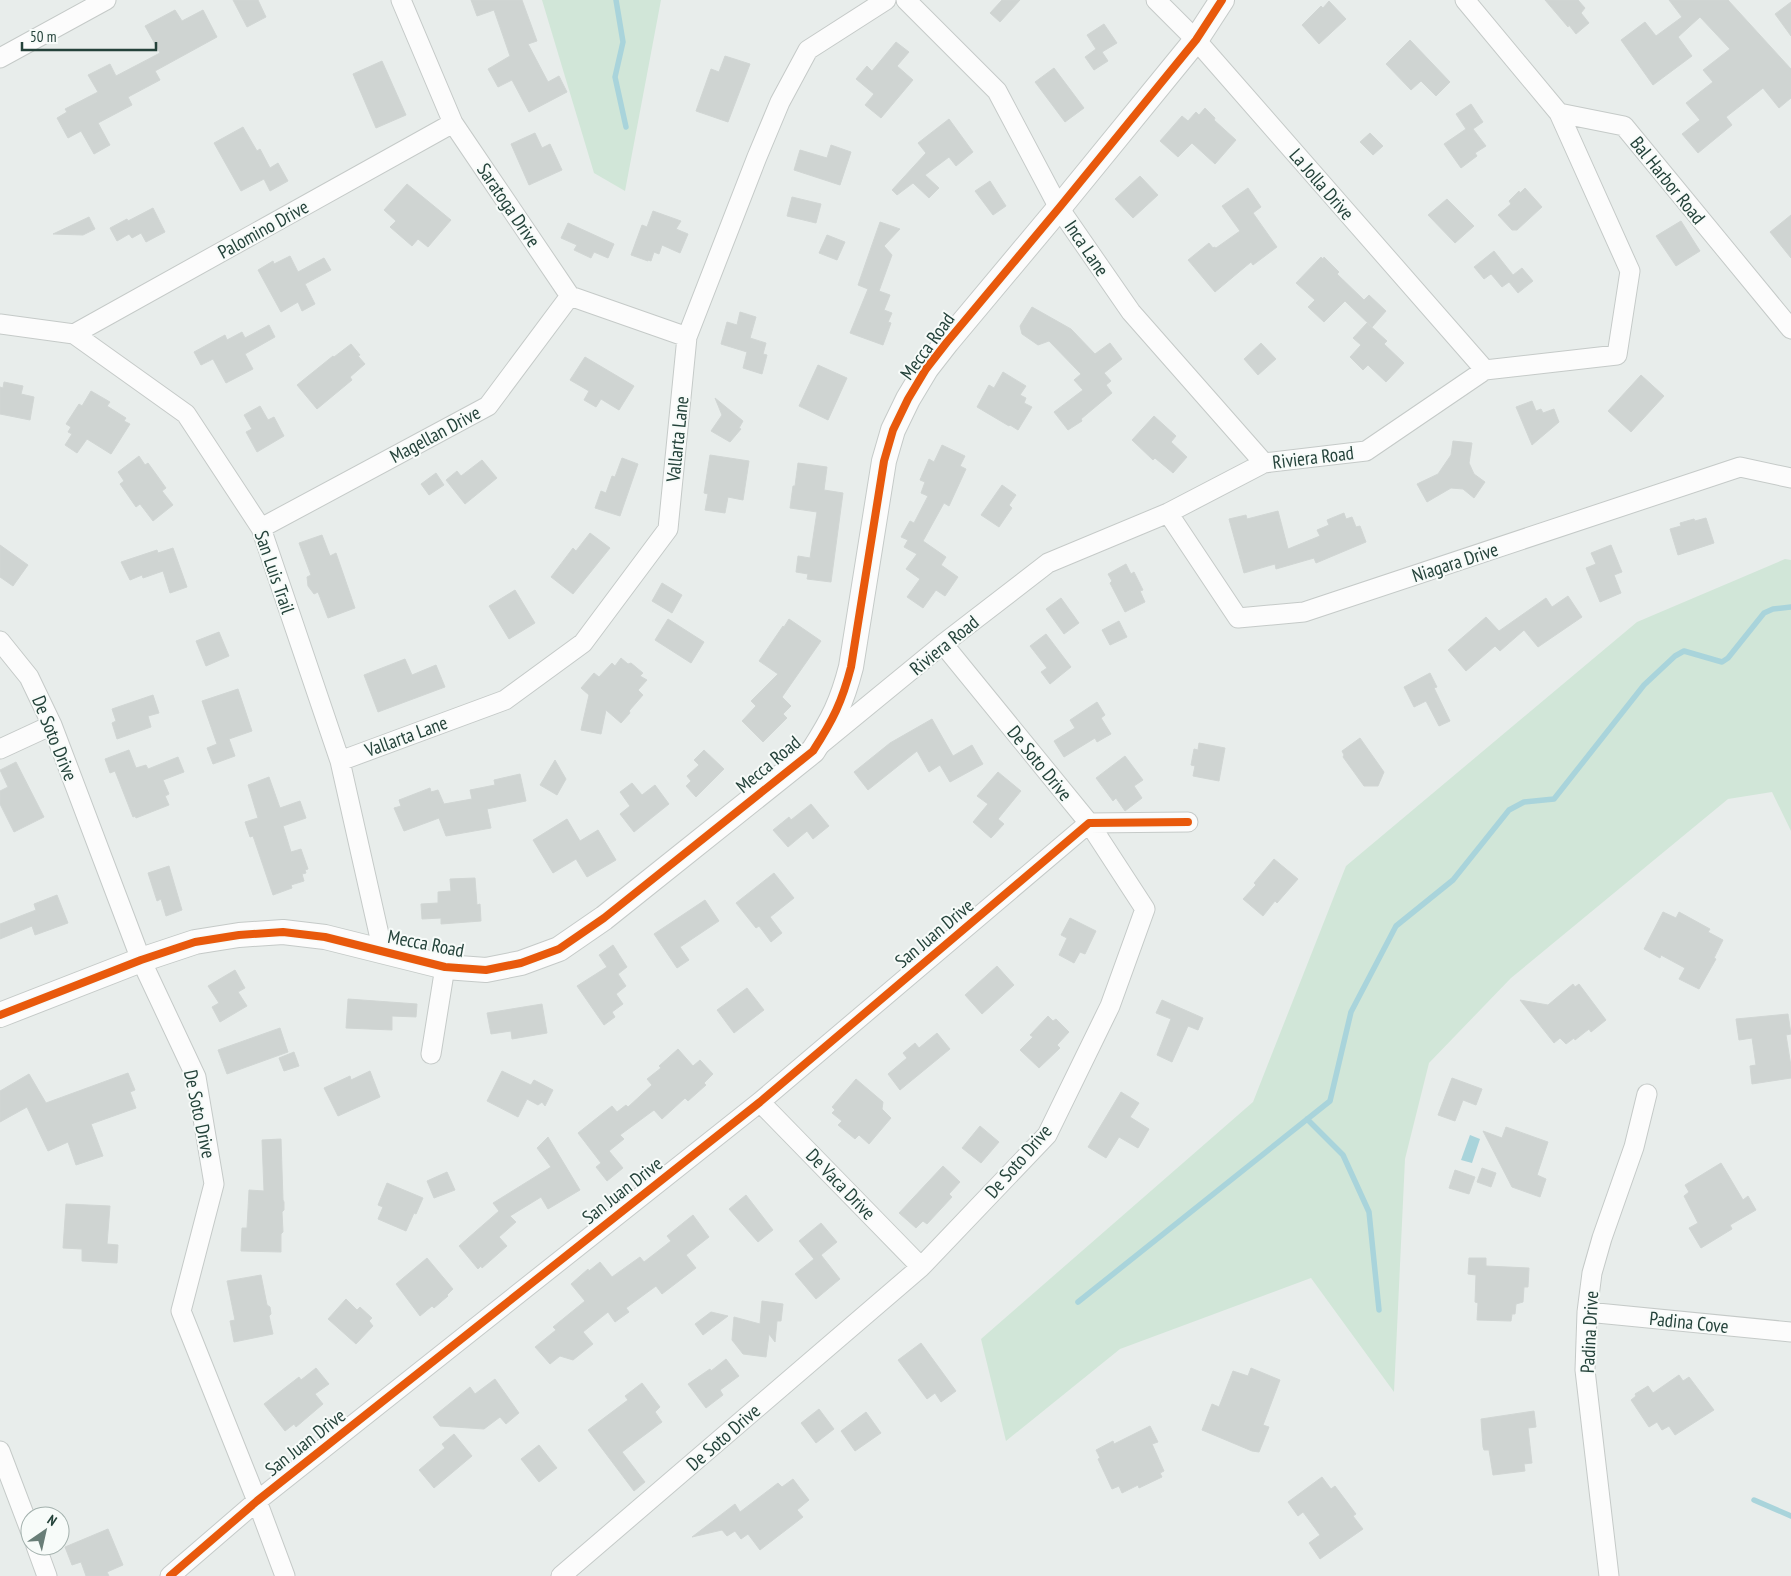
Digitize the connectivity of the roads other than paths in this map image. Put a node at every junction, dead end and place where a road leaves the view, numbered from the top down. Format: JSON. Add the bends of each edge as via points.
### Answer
{"nodes":[{"id":1,"x":106,"y":0,"type":"edge"},
{"id":2,"x":401,"y":0,"type":"edge"},
{"id":3,"x":886,"y":0,"type":"edge"},
{"id":4,"x":906,"y":0,"type":"edge"},
{"id":5,"x":1156,"y":0,"type":"edge"},
{"id":6,"x":1222,"y":0,"type":"edge"},
{"id":7,"x":1465,"y":0,"type":"edge"},
{"id":8,"x":1196,"y":40,"type":"junction"},
{"id":9,"x":0,"y":58,"type":"edge"},
{"id":10,"x":1559,"y":113,"type":"junction"},
{"id":11,"x":453,"y":123,"type":"junction"},
{"id":12,"x":1060,"y":208,"type":"junction"},
{"id":13,"x":570,"y":296,"type":"junction"},
{"id":14,"x":0,"y":324,"type":"edge"},
{"id":15,"x":1791,"y":329,"type":"edge"},
{"id":16,"x":74,"y":334,"type":"junction"},
{"id":17,"x":687,"y":336,"type":"junction"},
{"id":18,"x":1485,"y":370,"type":"junction"},
{"id":19,"x":1264,"y":463,"type":"junction"},
{"id":20,"x":1791,"y":478,"type":"edge"},
{"id":21,"x":1168,"y":512,"type":"junction"},
{"id":22,"x":261,"y":528,"type":"junction"},
{"id":23,"x":0,"y":640,"type":"edge"},
{"id":24,"x":943,"y":644,"type":"junction"},
{"id":25,"x":52,"y":725,"type":"junction"},
{"id":26,"x":0,"y":749,"type":"edge"},
{"id":27,"x":812,"y":751,"type":"junction"},
{"id":28,"x":340,"y":761,"type":"junction"},
{"id":29,"x":1188,"y":822,"type":"dead end"},
{"id":30,"x":1089,"y":823,"type":"junction"},
{"id":31,"x":383,"y":952,"type":"junction"},
{"id":32,"x":141,"y":960,"type":"junction"},
{"id":33,"x":445,"y":967,"type":"junction"},
{"id":34,"x":0,"y":1014,"type":"edge"},
{"id":35,"x":431,"y":1054,"type":"dead end"},
{"id":36,"x":1647,"y":1094,"type":"dead end"},
{"id":37,"x":760,"y":1102,"type":"junction"},
{"id":38,"x":921,"y":1267,"type":"junction"},
{"id":39,"x":1587,"y":1312,"type":"junction"},
{"id":40,"x":1791,"y":1332,"type":"edge"},
{"id":41,"x":0,"y":1451,"type":"edge"},
{"id":42,"x":257,"y":1501,"type":"junction"},
{"id":43,"x":21,"y":1506,"type":"edge"},
{"id":44,"x":40,"y":1556,"type":"edge"},
{"id":45,"x":47,"y":1576,"type":"edge"},
{"id":46,"x":170,"y":1576,"type":"edge"},
{"id":47,"x":285,"y":1576,"type":"edge"},
{"id":48,"x":561,"y":1576,"type":"edge"},
{"id":49,"x":1609,"y":1576,"type":"edge"}],
"edges":[{"from":1,"to":9,"type":"street"},
{"from":2,"to":11,"type":"street","name":"Saratoga Drive"},
{"from":3,"to":17,"type":"street","name":"Vallarta Lane","via":[[808,50],[780,102]]},
{"from":4,"to":12,"type":"street","name":"Inca Lane","via":[[997,91]]},
{"from":5,"to":8,"type":"street","name":"La Jolla Drive"},
{"from":6,"to":8,"type":"street","name":"Mecca Road"},
{"from":7,"to":10,"type":"street"},
{"from":8,"to":12,"type":"street","name":"Mecca Road"},
{"from":8,"to":18,"type":"street","name":"La Jolla Drive"},
{"from":10,"to":15,"type":"street","name":"Bal Harbor Road","via":[[1624,126]]},
{"from":10,"to":18,"type":"street","name":"Riviera Road","via":[[1630,271],[1617,356]]},
{"from":11,"to":13,"type":"street","name":"Saratoga Drive"},
{"from":11,"to":16,"type":"street","name":"Palomino Drive"},
{"from":12,"to":19,"type":"street","name":"Inca Lane","via":[[1131,312]]},
{"from":12,"to":27,"type":"street","name":"Mecca Road","via":[[931,363],[893,430],[884,461],[851,666],[832,722]]},
{"from":13,"to":17,"type":"street"},
{"from":13,"to":22,"type":"street","name":"Magellan Drive","via":[[488,406]]},
{"from":14,"to":16,"type":"street","name":"San Luis Trail"},
{"from":16,"to":22,"type":"street","name":"San Luis Trail","via":[[186,414]]},
{"from":17,"to":28,"type":"street","name":"Vallarta Lane","via":[[668,529],[583,643],[505,700]]},
{"from":18,"to":19,"type":"street","name":"Riviera Road","via":[[1366,451]]},
{"from":19,"to":21,"type":"street","name":"Riviera Road"},
{"from":20,"to":21,"type":"street","name":"Niagara Drive","via":[[1740,467],[1304,612],[1238,618]]},
{"from":21,"to":24,"type":"street","name":"Riviera Road","via":[[1048,563]]},
{"from":22,"to":28,"type":"street","name":"San Luis Trail"},
{"from":23,"to":25,"type":"street","name":"De Soto Drive","via":[[29,677]]},
{"from":24,"to":27,"type":"street","name":"Riviera Road"},
{"from":24,"to":30,"type":"street","name":"De Soto Drive"},
{"from":25,"to":26,"type":"street"},
{"from":25,"to":32,"type":"street","name":"De Soto Drive"},
{"from":27,"to":33,"type":"street","name":"Mecca Road","via":[[604,918],[559,949],[521,963],[486,970]]},
{"from":28,"to":31,"type":"street","name":"San Luis Trail"},
{"from":29,"to":30,"type":"street"},
{"from":30,"to":37,"type":"street","name":"San Juan Drive"},
{"from":30,"to":38,"type":"street","name":"De Soto Drive","via":[[1145,909],[1110,1006],[1047,1135]]},
{"from":31,"to":32,"type":"street","name":"Mecca Road","via":[[325,937],[283,932],[195,942]]},
{"from":31,"to":33,"type":"street","name":"Mecca Road"},
{"from":32,"to":34,"type":"street","name":"Mecca Road"},
{"from":32,"to":42,"type":"street","name":"De Soto Drive","via":[[196,1077],[214,1184],[180,1311]]},
{"from":33,"to":35,"type":"street"},
{"from":36,"to":39,"type":"street","name":"Padina Drive","via":[[1634,1147],[1592,1274]]},
{"from":37,"to":38,"type":"street","name":"De Vaca Drive"},
{"from":37,"to":42,"type":"street","name":"San Juan Drive"},
{"from":38,"to":48,"type":"street","name":"De Soto Drive"},
{"from":39,"to":40,"type":"street","name":"Padina Cove"},
{"from":39,"to":49,"type":"street","name":"Padina Drive","via":[[1585,1370]]},
{"from":41,"to":43,"type":"street"},
{"from":42,"to":46,"type":"street","name":"San Juan Drive"},
{"from":42,"to":47,"type":"street","name":"De Soto Drive"},
{"from":44,"to":45,"type":"street"}]}
